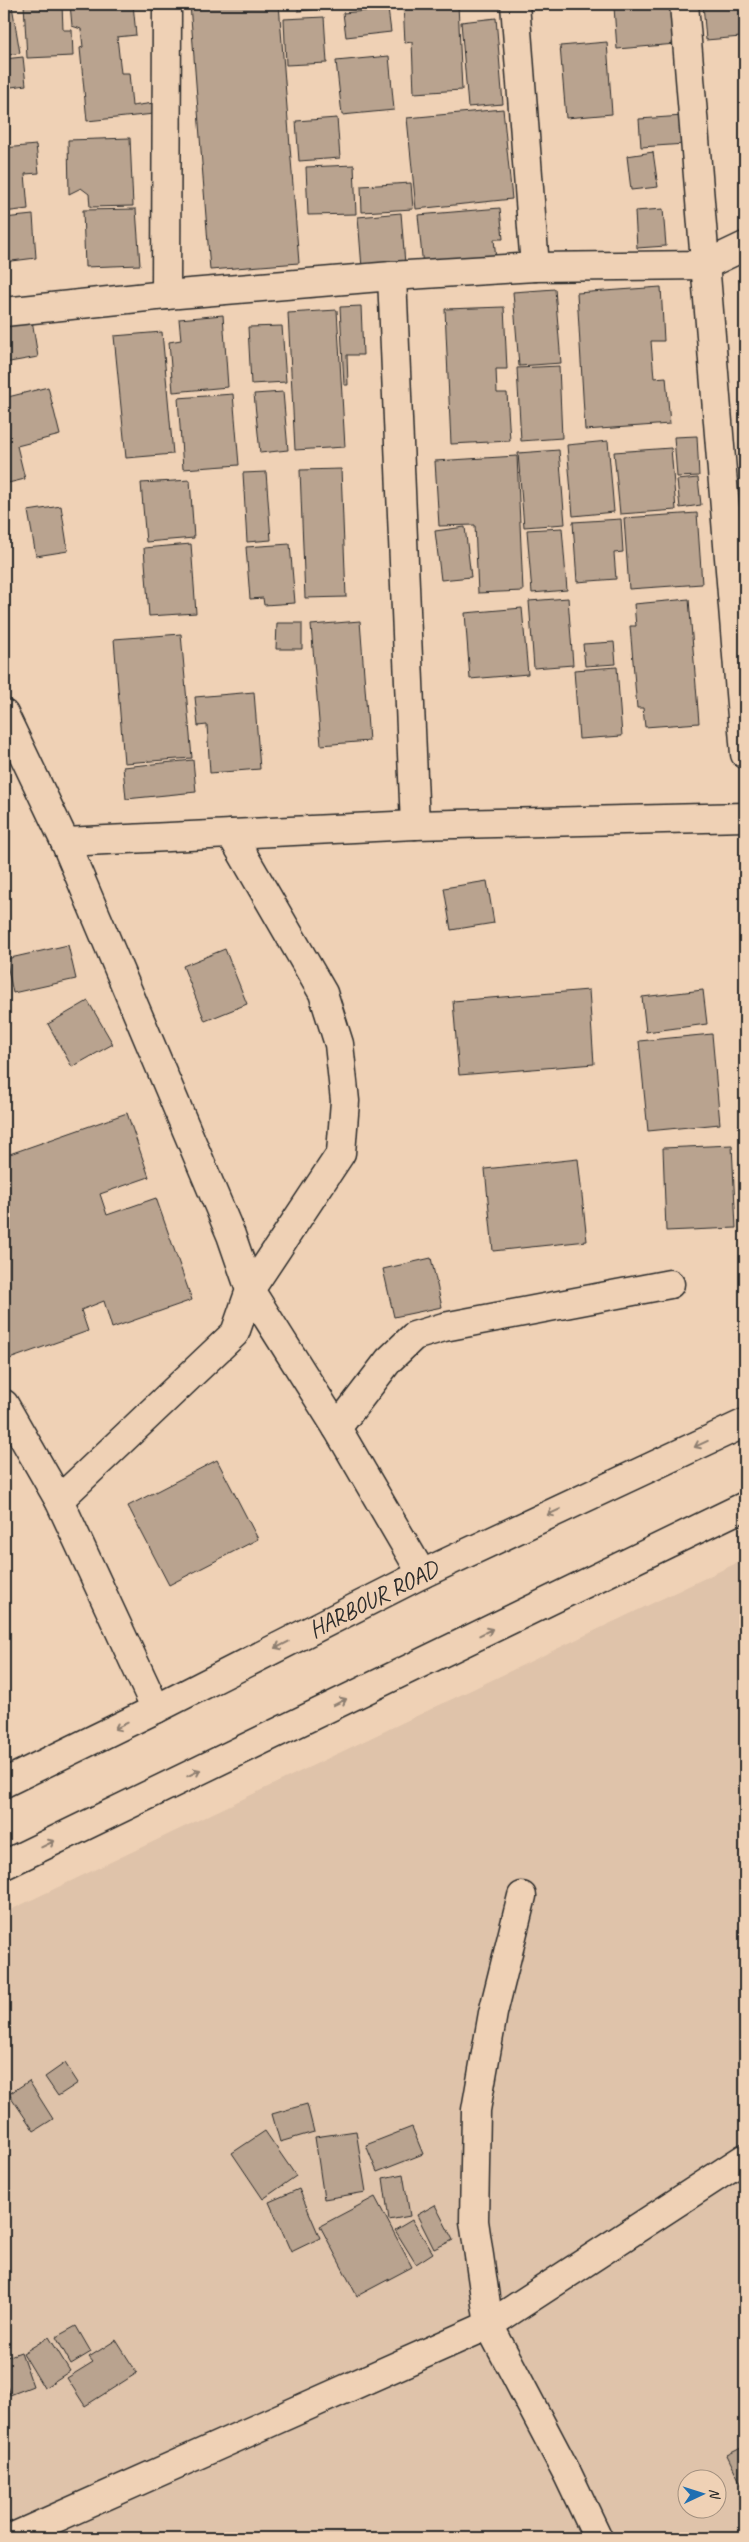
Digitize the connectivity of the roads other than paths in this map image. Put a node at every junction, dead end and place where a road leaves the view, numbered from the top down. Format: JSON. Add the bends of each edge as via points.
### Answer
{"nodes":[{"id":1,"x":167,"y":4,"type":"edge"},
{"id":2,"x":516,"y":4,"type":"edge"},
{"id":3,"x":684,"y":4,"type":"edge"},
{"id":4,"x":745,"y":246,"type":"edge"},
{"id":5,"x":705,"y":265,"type":"junction"},
{"id":6,"x":535,"y":267,"type":"junction"},
{"id":7,"x":392,"y":276,"type":"junction"},
{"id":8,"x":166,"y":295,"type":"junction"},
{"id":9,"x":4,"y":312,"type":"edge"},
{"id":10,"x":4,"y":714,"type":"edge"},
{"id":11,"x":745,"y":754,"type":"edge"},
{"id":12,"x":745,"y":816,"type":"edge"},
{"id":13,"x":415,"y":825,"type":"junction"},
{"id":14,"x":231,"y":834,"type":"junction"},
{"id":15,"x":65,"y":842,"type":"junction"},
{"id":16,"x":670,"y":1284,"type":"dead end"},
{"id":17,"x":250,"y":1290,"type":"junction"},
{"id":18,"x":4,"y":1404,"type":"edge"},
{"id":19,"x":745,"y":1423,"type":"edge"},
{"id":20,"x":337,"y":1428,"type":"junction"},
{"id":21,"x":59,"y":1500,"type":"junction"},
{"id":22,"x":745,"y":1506,"type":"edge"},
{"id":23,"x":422,"y":1574,"type":"junction"},
{"id":24,"x":156,"y":1709,"type":"junction"},
{"id":25,"x":4,"y":1783,"type":"edge"},
{"id":26,"x":4,"y":1865,"type":"edge"},
{"id":27,"x":522,"y":1896,"type":"dead end"},
{"id":28,"x":745,"y":2158,"type":"edge"},
{"id":29,"x":489,"y":2325,"type":"junction"},
{"id":30,"x":17,"y":2537,"type":"edge"},
{"id":31,"x":598,"y":2538,"type":"edge"}],
"edges":[{"from":1,"to":8,"type":"main road"},
{"from":2,"to":6,"type":"main road"},
{"from":3,"to":5,"type":"main road"},
{"from":4,"to":5,"type":"main road"},
{"from":5,"to":6,"type":"main road"},
{"from":5,"to":11,"type":"main road"},
{"from":6,"to":7,"type":"main road"},
{"from":7,"to":8,"type":"main road"},
{"from":7,"to":13,"type":"main road"},
{"from":8,"to":9,"type":"main road"},
{"from":10,"to":15,"type":"main road"},
{"from":12,"to":13,"type":"main road"},
{"from":13,"to":14,"type":"main road"},
{"from":14,"to":15,"type":"main road"},
{"from":14,"to":17,"type":"main road","via":[[323,993],[339,1044],[345,1101],[341,1153]]},
{"from":15,"to":17,"type":"main road","via":[[231,1234]]},
{"from":16,"to":20,"type":"main road","via":[[444,1326],[414,1336],[389,1360]]},
{"from":17,"to":20,"type":"main road"},
{"from":17,"to":21,"type":"main road","via":[[235,1333]]},
{"from":18,"to":21,"type":"main road"},
{"from":19,"to":23,"type":"main road","name":"HARBOUR ROAD","one_way":true},
{"from":20,"to":23,"type":"main road"},
{"from":21,"to":24,"type":"main road"},
{"from":26,"to":22,"type":"main road","one_way":true},
{"from":23,"to":24,"type":"main road","name":"HARBOUR ROAD","one_way":true},
{"from":24,"to":25,"type":"main road","name":"HARBOUR ROAD","one_way":true},
{"from":27,"to":29,"type":"main road","via":[[493,2013],[476,2110],[474,2221]]},
{"from":28,"to":29,"type":"main road"},
{"from":29,"to":30,"type":"main road"},
{"from":29,"to":31,"type":"main road"}]}
